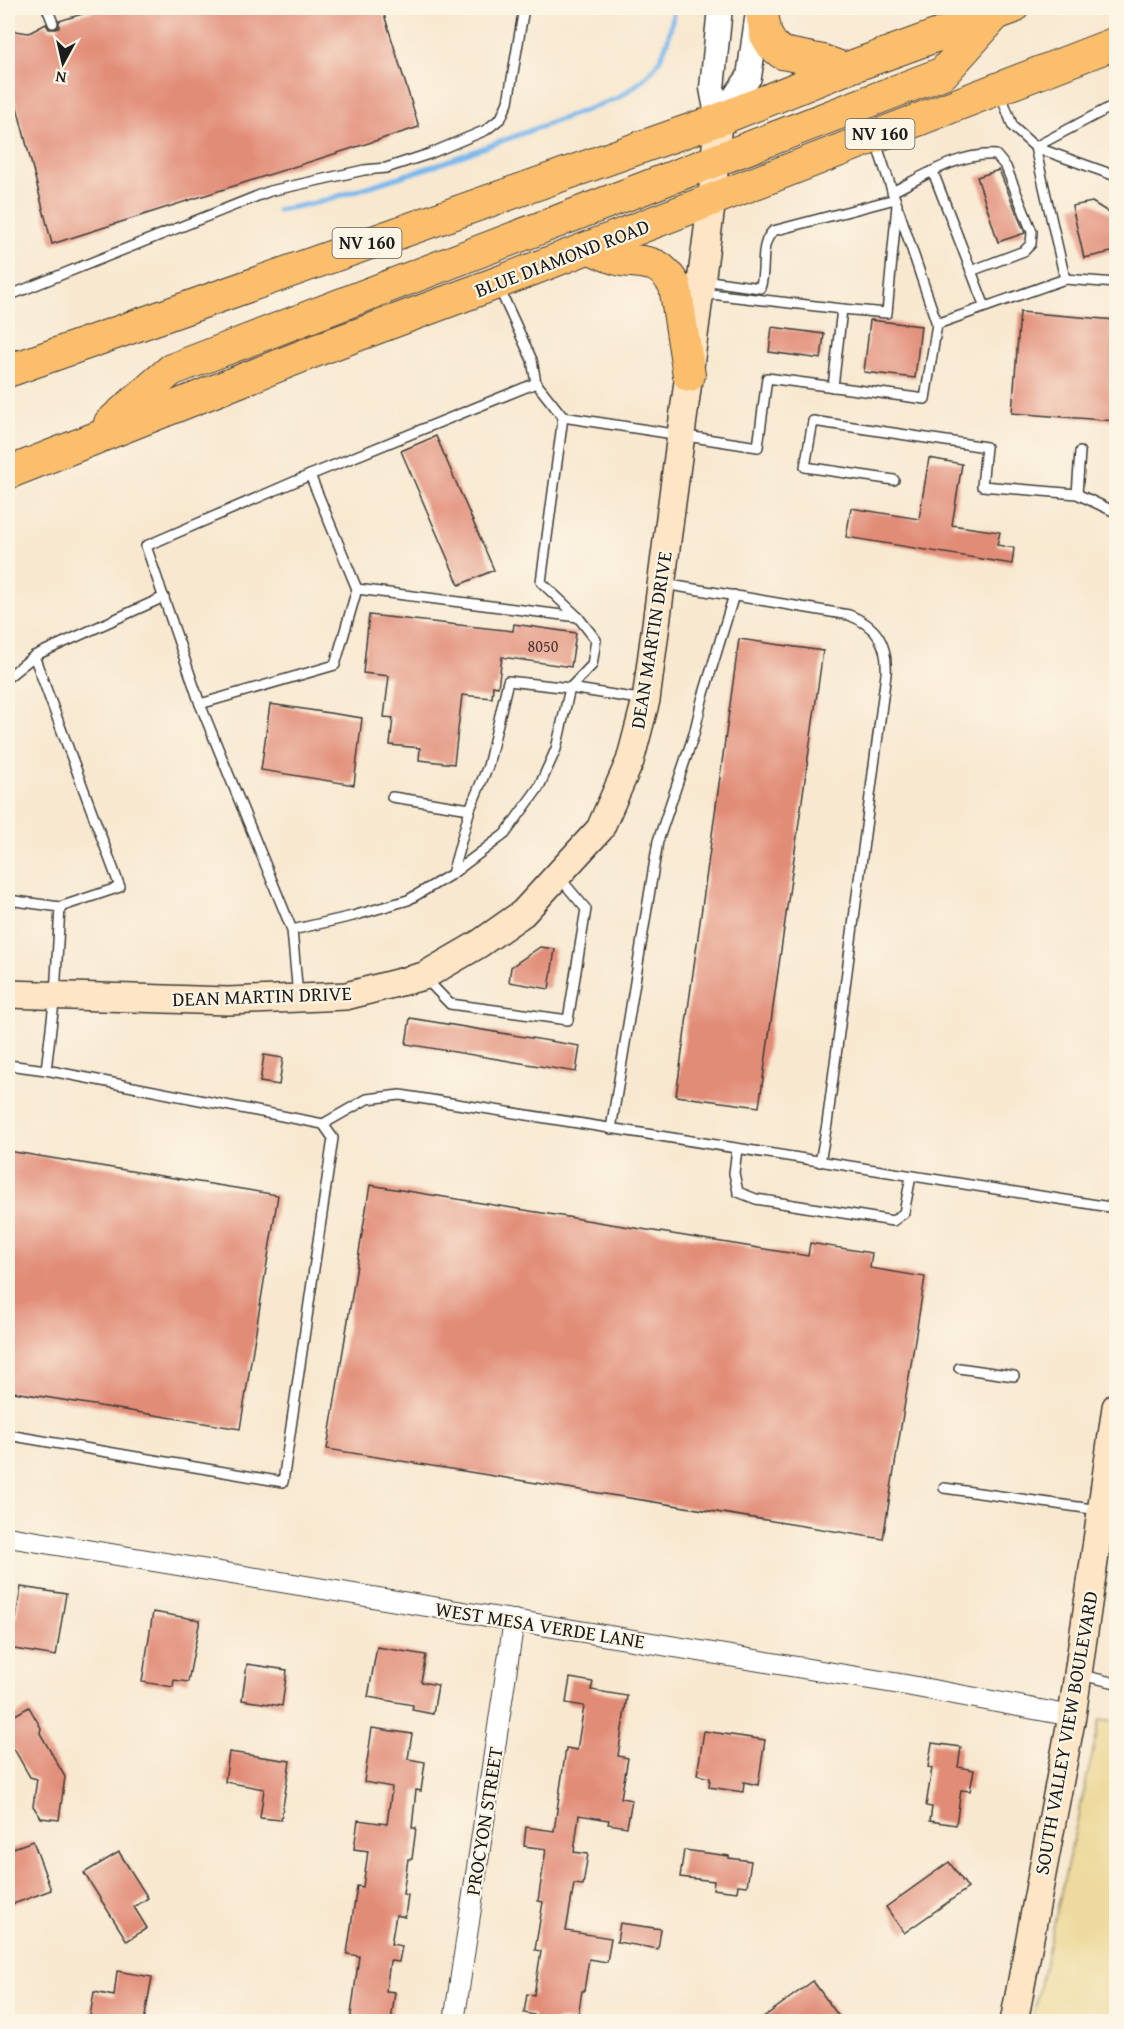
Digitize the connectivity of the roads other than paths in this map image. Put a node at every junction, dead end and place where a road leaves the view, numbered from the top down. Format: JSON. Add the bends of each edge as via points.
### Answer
{"nodes":[{"id":1,"x":48,"y":8,"type":"edge"},
{"id":2,"x":524,"y":8,"type":"edge"},
{"id":3,"x":720,"y":8,"type":"edge"},
{"id":4,"x":760,"y":8,"type":"edge"},
{"id":5,"x":1004,"y":10,"type":"edge"},
{"id":6,"x":52,"y":23,"type":"dead end"},
{"id":7,"x":1116,"y":43,"type":"edge"},
{"id":8,"x":845,"y":69,"type":"junction"},
{"id":9,"x":999,"y":88,"type":"junction"},
{"id":10,"x":1116,"y":104,"type":"edge"},
{"id":11,"x":718,"y":120,"type":"junction"},
{"id":12,"x":874,"y":137,"type":"junction"},
{"id":13,"x":1035,"y":147,"type":"junction"},
{"id":14,"x":715,"y":161,"type":"junction"},
{"id":15,"x":933,"y":172,"type":"junction"},
{"id":16,"x":1116,"y":176,"type":"edge"},
{"id":17,"x":895,"y":199,"type":"junction"},
{"id":18,"x":712,"y":200,"type":"junction"},
{"id":19,"x":590,"y":248,"type":"junction"},
{"id":20,"x":971,"y":271,"type":"junction"},
{"id":21,"x":1065,"y":279,"type":"junction"},
{"id":22,"x":497,"y":283,"type":"junction"},
{"id":23,"x":1116,"y":283,"type":"edge"},
{"id":24,"x":701,"y":286,"type":"junction"},
{"id":25,"x":8,"y":296,"type":"edge"},
{"id":26,"x":985,"y":307,"type":"junction"},
{"id":27,"x":842,"y":309,"type":"junction"},
{"id":28,"x":937,"y":324,"type":"junction"},
{"id":29,"x":10,"y":369,"type":"edge"},
{"id":30,"x":689,"y":375,"type":"junction"},
{"id":31,"x":536,"y":383,"type":"junction"},
{"id":32,"x":833,"y":387,"type":"junction"},
{"id":33,"x":562,"y":417,"type":"junction"},
{"id":34,"x":681,"y":435,"type":"junction"},
{"id":35,"x":92,"y":439,"type":"junction"},
{"id":36,"x":1080,"y":453,"type":"dead end"},
{"id":37,"x":8,"y":473,"type":"edge"},
{"id":38,"x":310,"y":475,"type":"junction"},
{"id":39,"x":894,"y":480,"type":"dead end"},
{"id":40,"x":1077,"y":494,"type":"junction"},
{"id":41,"x":1116,"y":511,"type":"edge"},
{"id":42,"x":661,"y":583,"type":"junction"},
{"id":43,"x":357,"y":589,"type":"junction"},
{"id":44,"x":734,"y":595,"type":"junction"},
{"id":45,"x":164,"y":597,"type":"junction"},
{"id":46,"x":578,"y":617,"type":"junction"},
{"id":47,"x":34,"y":656,"type":"junction"},
{"id":48,"x":8,"y":677,"type":"edge"},
{"id":49,"x":570,"y":688,"type":"junction"},
{"id":50,"x":646,"y":700,"type":"junction"},
{"id":51,"x":200,"y":704,"type":"junction"},
{"id":52,"x":392,"y":797,"type":"dead end"},
{"id":53,"x":471,"y":809,"type":"junction"},
{"id":54,"x":452,"y":874,"type":"junction"},
{"id":55,"x":558,"y":877,"type":"junction"},
{"id":56,"x":8,"y":900,"type":"edge"},
{"id":57,"x":60,"y":908,"type":"junction"},
{"id":58,"x":292,"y":930,"type":"junction"},
{"id":59,"x":424,"y":976,"type":"junction"},
{"id":60,"x":8,"y":993,"type":"edge"},
{"id":61,"x":55,"y":995,"type":"junction"},
{"id":62,"x":298,"y":998,"type":"junction"},
{"id":63,"x":8,"y":1065,"type":"edge"},
{"id":64,"x":46,"y":1070,"type":"junction"},
{"id":65,"x":323,"y":1124,"type":"junction"},
{"id":66,"x":611,"y":1129,"type":"junction"},
{"id":67,"x":737,"y":1149,"type":"junction"},
{"id":68,"x":820,"y":1162,"type":"junction"},
{"id":69,"x":910,"y":1176,"type":"junction"},
{"id":70,"x":1116,"y":1208,"type":"edge"},
{"id":71,"x":959,"y":1368,"type":"dead end"},
{"id":72,"x":1014,"y":1376,"type":"dead end"},
{"id":73,"x":1116,"y":1407,"type":"edge"},
{"id":74,"x":8,"y":1435,"type":"edge"},
{"id":75,"x":944,"y":1488,"type":"dead end"},
{"id":76,"x":1102,"y":1510,"type":"junction"},
{"id":77,"x":8,"y":1537,"type":"edge"},
{"id":78,"x":514,"y":1620,"type":"junction"},
{"id":79,"x":1078,"y":1675,"type":"junction"},
{"id":80,"x":1116,"y":1683,"type":"edge"},
{"id":81,"x":1072,"y":1716,"type":"junction"},
{"id":82,"x":453,"y":2022,"type":"edge"},
{"id":83,"x":1014,"y":2022,"type":"edge"}],
"edges":[{"from":1,"to":6,"type":"lane"},
{"from":2,"to":25,"type":"lane","via":[[508,102],[501,118],[486,130],[386,168],[270,191]]},
{"from":3,"to":11,"type":"street","name":"DEAN MARTIN DRIVE","via":[[712,88]]},
{"from":4,"to":8,"type":"highway","via":[[766,34],[782,53]]},
{"from":4,"to":11,"type":"street","via":[[749,77]]},
{"from":5,"to":8,"type":"highway","number":"NV 160"},
{"from":5,"to":14,"type":"highway","via":[[943,73]]},
{"from":7,"to":9,"type":"highway","name":"BLUE DIAMOND ROAD","number":"NV 160"},
{"from":8,"to":11,"type":"highway","number":"NV 160"},
{"from":9,"to":12,"type":"highway","name":"BLUE DIAMOND ROAD","number":"NV 160"},
{"from":9,"to":13,"type":"lane","via":[[1012,128]]},
{"from":10,"to":13,"type":"lane"},
{"from":11,"to":14,"type":"main road","name":"DEAN MARTIN DRIVE"},
{"from":11,"to":29,"type":"highway","number":"NV 160"},
{"from":12,"to":17,"type":"lane"},
{"from":12,"to":18,"type":"highway","name":"BLUE DIAMOND ROAD","number":"NV 160"},
{"from":13,"to":16,"type":"lane"},
{"from":13,"to":21,"type":"lane"},
{"from":14,"to":18,"type":"main road","name":"DEAN MARTIN DRIVE"},
{"from":14,"to":35,"type":"highway","via":[[171,370]]},
{"from":15,"to":17,"type":"lane"},
{"from":15,"to":20,"type":"lane"},
{"from":15,"to":20,"type":"lane","via":[[965,158],[996,155],[1006,167],[1032,232],[1024,251]]},
{"from":17,"to":24,"type":"lane","via":[[773,231],[767,238],[760,288]]},
{"from":17,"to":27,"type":"lane","via":[[887,313]]},
{"from":17,"to":28,"type":"lane"},
{"from":18,"to":19,"type":"highway","name":"BLUE DIAMOND ROAD","number":"NV 160"},
{"from":18,"to":24,"type":"main road","name":"DEAN MARTIN DRIVE"},
{"from":19,"to":22,"type":"highway","name":"BLUE DIAMOND ROAD","number":"NV 160"},
{"from":19,"to":30,"type":"highway","via":[[619,260],[650,262],[668,273],[675,286]]},
{"from":20,"to":26,"type":"lane"},
{"from":21,"to":23,"type":"lane"},
{"from":21,"to":26,"type":"lane"},
{"from":22,"to":31,"type":"lane","via":[[532,360]]},
{"from":22,"to":35,"type":"highway","name":"BLUE DIAMOND ROAD","number":"NV 160"},
{"from":24,"to":27,"type":"lane"},
{"from":24,"to":30,"type":"main road","name":"DEAN MARTIN DRIVE"},
{"from":26,"to":28,"type":"lane"},
{"from":27,"to":32,"type":"lane"},
{"from":28,"to":32,"type":"lane","via":[[926,399]]},
{"from":30,"to":34,"type":"main road","name":"DEAN MARTIN DRIVE"},
{"from":31,"to":33,"type":"lane"},
{"from":31,"to":38,"type":"lane"},
{"from":32,"to":34,"type":"lane","via":[[767,378],[758,447]]},
{"from":33,"to":34,"type":"lane"},
{"from":33,"to":46,"type":"lane","via":[[540,582]]},
{"from":34,"to":42,"type":"main road","name":"DEAN MARTIN DRIVE"},
{"from":35,"to":37,"type":"highway","name":"BLUE DIAMOND ROAD","number":"NV 160"},
{"from":36,"to":40,"type":"lane"},
{"from":38,"to":43,"type":"lane"},
{"from":38,"to":45,"type":"lane","via":[[146,546]]},
{"from":39,"to":40,"type":"lane","via":[[805,467],[813,421],[986,447],[982,486]]},
{"from":40,"to":41,"type":"lane"},
{"from":42,"to":44,"type":"lane"},
{"from":42,"to":50,"type":"main road","name":"DEAN MARTIN DRIVE"},
{"from":43,"to":46,"type":"lane"},
{"from":43,"to":51,"type":"lane","via":[[335,665]]},
{"from":44,"to":66,"type":"lane","via":[[658,841]]},
{"from":44,"to":68,"type":"lane","via":[[861,620],[878,635],[887,662]]},
{"from":45,"to":47,"type":"lane"},
{"from":45,"to":51,"type":"lane"},
{"from":46,"to":49,"type":"lane","via":[[596,640],[592,665]]},
{"from":47,"to":48,"type":"lane"},
{"from":47,"to":57,"type":"lane","via":[[120,887]]},
{"from":49,"to":50,"type":"lane"},
{"from":49,"to":53,"type":"lane","via":[[508,681],[488,766]]},
{"from":49,"to":54,"type":"lane","via":[[556,749],[539,787],[505,834]]},
{"from":50,"to":55,"type":"main road","name":"DEAN MARTIN DRIVE","via":[[630,761],[600,829]]},
{"from":51,"to":58,"type":"lane"},
{"from":52,"to":53,"type":"lane"},
{"from":53,"to":54,"type":"lane"},
{"from":54,"to":58,"type":"lane","via":[[408,900]]},
{"from":55,"to":59,"type":"main road","name":"DEAN MARTIN DRIVE","via":[[523,913]]},
{"from":55,"to":59,"type":"lane","via":[[586,909],[568,1020],[450,1004]]},
{"from":56,"to":57,"type":"lane"},
{"from":57,"to":61,"type":"lane"},
{"from":58,"to":62,"type":"lane"},
{"from":59,"to":62,"type":"main road","name":"DEAN MARTIN DRIVE","via":[[346,996]]},
{"from":60,"to":61,"type":"main road","name":"DEAN MARTIN DRIVE"},
{"from":61,"to":62,"type":"main road","name":"DEAN MARTIN DRIVE","via":[[228,1001]]},
{"from":61,"to":64,"type":"lane"},
{"from":63,"to":64,"type":"lane"},
{"from":64,"to":65,"type":"lane"},
{"from":65,"to":66,"type":"lane","via":[[367,1099],[400,1095]]},
{"from":65,"to":74,"type":"lane","via":[[333,1138],[284,1482]]},
{"from":66,"to":67,"type":"lane"},
{"from":67,"to":68,"type":"lane"},
{"from":67,"to":69,"type":"lane","via":[[738,1192],[756,1199],[893,1221],[904,1213]]},
{"from":68,"to":69,"type":"lane"},
{"from":69,"to":70,"type":"lane"},
{"from":71,"to":72,"type":"lane"},
{"from":73,"to":76,"type":"main road","name":"SOUTH VALLEY VIEW BOULEVARD"},
{"from":75,"to":76,"type":"lane"},
{"from":76,"to":79,"type":"main road","name":"SOUTH VALLEY VIEW BOULEVARD"},
{"from":77,"to":78,"type":"street","name":"WEST MESA VERDE LANE"},
{"from":78,"to":81,"type":"street","name":"WEST MESA VERDE LANE"},
{"from":78,"to":82,"type":"street","name":"PROCYON STREET"},
{"from":79,"to":80,"type":"lane"},
{"from":79,"to":81,"type":"main road","name":"SOUTH VALLEY VIEW BOULEVARD"},
{"from":81,"to":83,"type":"main road","name":"SOUTH VALLEY VIEW BOULEVARD"}]}
